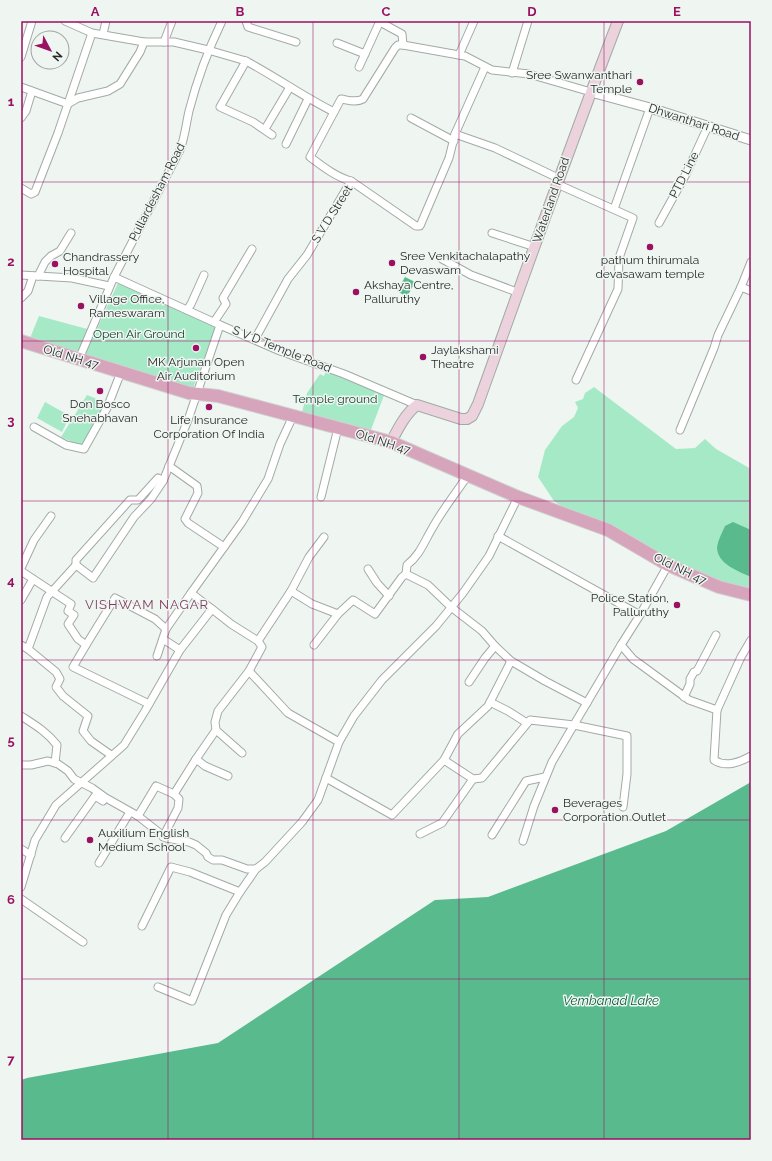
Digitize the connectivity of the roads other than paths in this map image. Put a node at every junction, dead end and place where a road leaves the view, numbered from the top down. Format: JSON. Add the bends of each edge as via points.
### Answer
{"nodes":[{"id":1,"x":32,"y":21,"type":"edge"},
{"id":2,"x":65,"y":21,"type":"edge"},
{"id":3,"x":106,"y":21,"type":"edge"},
{"id":4,"x":172,"y":21,"type":"edge"},
{"id":5,"x":222,"y":21,"type":"edge"},
{"id":6,"x":246,"y":21,"type":"edge"},
{"id":7,"x":380,"y":21,"type":"edge"},
{"id":8,"x":474,"y":21,"type":"edge"},
{"id":9,"x":528,"y":21,"type":"edge"},
{"id":10,"x":618,"y":21,"type":"edge"},
{"id":11,"x":92,"y":33,"type":"junction"},
{"id":12,"x":103,"y":34,"type":"junction"},
{"id":13,"x":144,"y":42,"type":"junction"},
{"id":14,"x":164,"y":42,"type":"junction"},
{"id":15,"x":296,"y":42,"type":"dead end"},
{"id":16,"x":337,"y":43,"type":"dead end"},
{"id":17,"x":403,"y":45,"type":"junction"},
{"id":18,"x":208,"y":50,"type":"junction"},
{"id":19,"x":365,"y":54,"type":"junction"},
{"id":20,"x":459,"y":55,"type":"junction"},
{"id":21,"x":21,"y":57,"type":"edge"},
{"id":22,"x":246,"y":61,"type":"junction"},
{"id":23,"x":485,"y":67,"type":"junction"},
{"id":24,"x":359,"y":68,"type":"dead end"},
{"id":25,"x":512,"y":73,"type":"junction"},
{"id":26,"x":21,"y":87,"type":"edge"},
{"id":27,"x":290,"y":87,"type":"junction"},
{"id":28,"x":32,"y":91,"type":"junction"},
{"id":29,"x":590,"y":92,"type":"junction"},
{"id":30,"x":308,"y":99,"type":"junction"},
{"id":31,"x":68,"y":104,"type":"junction"},
{"id":32,"x":650,"y":108,"type":"junction"},
{"id":33,"x":334,"y":112,"type":"junction"},
{"id":34,"x":21,"y":118,"type":"edge"},
{"id":35,"x":411,"y":118,"type":"dead end"},
{"id":36,"x":708,"y":126,"type":"junction"},
{"id":37,"x":265,"y":129,"type":"junction"},
{"id":38,"x":272,"y":135,"type":"dead end"},
{"id":39,"x":455,"y":138,"type":"junction"},
{"id":40,"x":751,"y":140,"type":"edge"},
{"id":41,"x":286,"y":144,"type":"dead end"},
{"id":42,"x":352,"y":181,"type":"junction"},
{"id":43,"x":558,"y":181,"type":"junction"},
{"id":44,"x":21,"y":188,"type":"edge"},
{"id":45,"x":614,"y":209,"type":"junction"},
{"id":46,"x":659,"y":223,"type":"dead end"},
{"id":47,"x":492,"y":232,"type":"dead end"},
{"id":48,"x":71,"y":233,"type":"dead end"},
{"id":49,"x":535,"y":247,"type":"junction"},
{"id":50,"x":252,"y":249,"type":"dead end"},
{"id":51,"x":442,"y":259,"type":"dead end"},
{"id":52,"x":751,"y":262,"type":"edge"},
{"id":53,"x":21,"y":275,"type":"edge"},
{"id":54,"x":204,"y":275,"type":"dead end"},
{"id":55,"x":35,"y":276,"type":"junction"},
{"id":56,"x":114,"y":277,"type":"junction"},
{"id":57,"x":109,"y":286,"type":"junction"},
{"id":58,"x":741,"y":287,"type":"junction"},
{"id":59,"x":751,"y":291,"type":"edge"},
{"id":60,"x":517,"y":292,"type":"junction"},
{"id":61,"x":21,"y":298,"type":"edge"},
{"id":62,"x":187,"y":310,"type":"junction"},
{"id":63,"x":217,"y":324,"type":"junction"},
{"id":64,"x":255,"y":339,"type":"junction"},
{"id":65,"x":21,"y":341,"type":"edge"},
{"id":66,"x":79,"y":359,"type":"junction"},
{"id":67,"x":121,"y":372,"type":"junction"},
{"id":68,"x":576,"y":380,"type":"dead end"},
{"id":69,"x":197,"y":393,"type":"junction"},
{"id":70,"x":417,"y":405,"type":"junction"},
{"id":71,"x":293,"y":416,"type":"junction"},
{"id":72,"x":34,"y":427,"type":"dead end"},
{"id":73,"x":338,"y":428,"type":"junction"},
{"id":74,"x":680,"y":430,"type":"dead end"},
{"id":75,"x":391,"y":442,"type":"junction"},
{"id":76,"x":169,"y":466,"type":"junction"},
{"id":77,"x":468,"y":475,"type":"junction"},
{"id":78,"x":163,"y":481,"type":"junction"},
{"id":79,"x":321,"y":497,"type":"dead end"},
{"id":80,"x":518,"y":497,"type":"junction"},
{"id":81,"x":51,"y":516,"type":"dead end"},
{"id":82,"x":498,"y":536,"type":"junction"},
{"id":83,"x":324,"y":537,"type":"dead end"},
{"id":84,"x":224,"y":547,"type":"junction"},
{"id":85,"x":76,"y":565,"type":"junction"},
{"id":86,"x":668,"y":565,"type":"junction"},
{"id":87,"x":21,"y":569,"type":"edge"},
{"id":88,"x":368,"y":569,"type":"dead end"},
{"id":89,"x":406,"y":574,"type":"junction"},
{"id":90,"x":33,"y":579,"type":"junction"},
{"id":91,"x":291,"y":591,"type":"junction"},
{"id":92,"x":52,"y":592,"type":"junction"},
{"id":93,"x":191,"y":593,"type":"junction"},
{"id":94,"x":751,"y":595,"type":"edge"},
{"id":95,"x":389,"y":596,"type":"junction"},
{"id":96,"x":21,"y":600,"type":"edge"},
{"id":97,"x":451,"y":607,"type":"junction"},
{"id":98,"x":212,"y":610,"type":"junction"},
{"id":99,"x":338,"y":614,"type":"junction"},
{"id":100,"x":640,"y":615,"type":"junction"},
{"id":101,"x":166,"y":629,"type":"junction"},
{"id":102,"x":716,"y":635,"type":"dead end"},
{"id":103,"x":163,"y":639,"type":"junction"},
{"id":104,"x":751,"y":640,"type":"edge"},
{"id":105,"x":258,"y":641,"type":"junction"},
{"id":106,"x":86,"y":645,"type":"junction"},
{"id":107,"x":314,"y":645,"type":"dead end"},
{"id":108,"x":621,"y":645,"type":"junction"},
{"id":109,"x":495,"y":646,"type":"junction"},
{"id":110,"x":24,"y":647,"type":"edge"},
{"id":111,"x":180,"y":650,"type":"junction"},
{"id":112,"x":157,"y":656,"type":"dead end"},
{"id":113,"x":511,"y":660,"type":"junction"},
{"id":114,"x":249,"y":671,"type":"junction"},
{"id":115,"x":469,"y":682,"type":"dead end"},
{"id":116,"x":684,"y":696,"type":"junction"},
{"id":117,"x":490,"y":702,"type":"junction"},
{"id":118,"x":587,"y":703,"type":"junction"},
{"id":119,"x":149,"y":704,"type":"junction"},
{"id":120,"x":717,"y":710,"type":"junction"},
{"id":121,"x":21,"y":716,"type":"edge"},
{"id":122,"x":527,"y":723,"type":"junction"},
{"id":123,"x":574,"y":725,"type":"junction"},
{"id":124,"x":216,"y":730,"type":"junction"},
{"id":125,"x":339,"y":742,"type":"junction"},
{"id":126,"x":242,"y":753,"type":"dead end"},
{"id":127,"x":111,"y":755,"type":"junction"},
{"id":128,"x":751,"y":756,"type":"edge"},
{"id":129,"x":196,"y":759,"type":"junction"},
{"id":130,"x":444,"y":760,"type":"junction"},
{"id":131,"x":55,"y":763,"type":"junction"},
{"id":132,"x":21,"y":765,"type":"edge"},
{"id":133,"x":228,"y":776,"type":"dead end"},
{"id":134,"x":545,"y":777,"type":"junction"},
{"id":135,"x":326,"y":778,"type":"junction"},
{"id":136,"x":473,"y":779,"type":"junction"},
{"id":137,"x":82,"y":782,"type":"junction"},
{"id":138,"x":174,"y":794,"type":"junction"},
{"id":139,"x":623,"y":807,"type":"dead end"},
{"id":140,"x":129,"y":814,"type":"junction"},
{"id":141,"x":138,"y":816,"type":"junction"},
{"id":142,"x":420,"y":834,"type":"dead end"},
{"id":143,"x":492,"y":835,"type":"dead end"},
{"id":144,"x":163,"y":837,"type":"junction"},
{"id":145,"x":66,"y":838,"type":"dead end"},
{"id":146,"x":523,"y":841,"type":"dead end"},
{"id":147,"x":21,"y":849,"type":"edge"},
{"id":148,"x":30,"y":855,"type":"junction"},
{"id":149,"x":99,"y":863,"type":"dead end"},
{"id":150,"x":256,"y":869,"type":"junction"},
{"id":151,"x":21,"y":887,"type":"edge"},
{"id":152,"x":240,"y":892,"type":"junction"},
{"id":153,"x":21,"y":899,"type":"edge"},
{"id":154,"x":142,"y":926,"type":"dead end"},
{"id":155,"x":83,"y":942,"type":"dead end"},
{"id":156,"x":158,"y":987,"type":"dead end"}],
"edges":[{"from":1,"to":21,"type":"street"},
{"from":2,"to":11,"type":"street"},
{"from":3,"to":12,"type":"street"},
{"from":4,"to":14,"type":"street"},
{"from":5,"to":18,"type":"street","name":"Pullardesham Road"},
{"from":6,"to":15,"type":"street","via":[[248,27]]},
{"from":7,"to":17,"type":"street","via":[[402,34]]},
{"from":7,"to":19,"type":"street"},
{"from":8,"to":20,"type":"street"},
{"from":9,"to":25,"type":"street"},
{"from":10,"to":29,"type":"main road","name":"Waterland Road"},
{"from":11,"to":12,"type":"street"},
{"from":11,"to":31,"type":"street"},
{"from":12,"to":13,"type":"street"},
{"from":13,"to":14,"type":"street"},
{"from":13,"to":31,"type":"street","via":[[120,84],[108,91],[78,98]]},
{"from":14,"to":18,"type":"street"},
{"from":16,"to":19,"type":"street"},
{"from":17,"to":20,"type":"street"},
{"from":17,"to":33,"type":"street","via":[[395,48],[362,99],[341,99]]},
{"from":18,"to":22,"type":"street"},
{"from":18,"to":56,"type":"street","name":"Pullardesham Road","via":[[180,150]]},
{"from":19,"to":24,"type":"street"},
{"from":20,"to":23,"type":"street"},
{"from":22,"to":27,"type":"street"},
{"from":22,"to":37,"type":"street","via":[[220,107]]},
{"from":23,"to":25,"type":"street"},
{"from":23,"to":39,"type":"street","name":"S V D Street"},
{"from":25,"to":29,"type":"street","via":[[529,74]]},
{"from":26,"to":28,"type":"street"},
{"from":27,"to":30,"type":"street"},
{"from":27,"to":37,"type":"street"},
{"from":28,"to":31,"type":"street"},
{"from":28,"to":34,"type":"street"},
{"from":29,"to":32,"type":"street","name":"Dhwanthari Road"},
{"from":29,"to":43,"type":"main road","name":"Waterland Road"},
{"from":30,"to":33,"type":"street"},
{"from":30,"to":41,"type":"street"},
{"from":31,"to":44,"type":"street","via":[[35,192],[31,194]]},
{"from":32,"to":36,"type":"street","name":"Dhwanthari Road"},
{"from":32,"to":45,"type":"street"},
{"from":33,"to":42,"type":"street","via":[[310,157],[346,180]]},
{"from":35,"to":39,"type":"street"},
{"from":36,"to":40,"type":"street","name":"Dhwanthari Road"},
{"from":36,"to":46,"type":"street","name":"PTD Line","via":[[686,174]]},
{"from":37,"to":38,"type":"street"},
{"from":39,"to":42,"type":"street","name":"S V D Street","via":[[420,226],[416,226]]},
{"from":39,"to":43,"type":"street","via":[[495,148]]},
{"from":42,"to":64,"type":"street","name":"S V D Street","via":[[307,255],[288,279]]},
{"from":43,"to":45,"type":"street"},
{"from":43,"to":49,"type":"main road","name":"Waterland Road"},
{"from":45,"to":68,"type":"street","via":[[633,218],[619,258],[618,289]]},
{"from":47,"to":49,"type":"street"},
{"from":48,"to":55,"type":"street","via":[[60,251],[45,262]]},
{"from":49,"to":60,"type":"main road","name":"Waterland Road"},
{"from":50,"to":63,"type":"street","via":[[223,298],[226,304]]},
{"from":51,"to":60,"type":"street","via":[[471,275]]},
{"from":52,"to":58,"type":"street"},
{"from":53,"to":55,"type":"street"},
{"from":54,"to":62,"type":"street"},
{"from":55,"to":57,"type":"street","via":[[72,278]]},
{"from":55,"to":61,"type":"street","via":[[28,291]]},
{"from":56,"to":57,"type":"street","name":"Pullardesham Road"},
{"from":56,"to":62,"type":"street","name":"S V D Temple Road"},
{"from":57,"to":66,"type":"street","name":"Pullardesham Road"},
{"from":58,"to":59,"type":"street"},
{"from":58,"to":74,"type":"street","via":[[718,335]]},
{"from":60,"to":70,"type":"main road","name":"Waterland Road","via":[[472,416],[462,419]]},
{"from":62,"to":63,"type":"street","name":"S V D Temple Road"},
{"from":63,"to":64,"type":"street","name":"S V D Temple Road"},
{"from":63,"to":69,"type":"street"},
{"from":64,"to":70,"type":"street","name":"S V D Temple Road"},
{"from":65,"to":66,"type":"main road","name":"Old NH 47"},
{"from":66,"to":67,"type":"main road","name":"Old NH 47"},
{"from":67,"to":69,"type":"main road","name":"Old NH 47","via":[[189,393]]},
{"from":67,"to":72,"type":"street","via":[[107,408],[84,449],[66,445]]},
{"from":69,"to":71,"type":"main road","name":"Old NH 47"},
{"from":69,"to":76,"type":"street"},
{"from":70,"to":75,"type":"main road","via":[[407,415]]},
{"from":71,"to":73,"type":"main road","name":"Old NH 47"},
{"from":71,"to":84,"type":"street","via":[[268,478]]},
{"from":73,"to":75,"type":"main road","name":"Old NH 47"},
{"from":73,"to":79,"type":"street"},
{"from":75,"to":77,"type":"main road","name":"Old NH 47"},
{"from":76,"to":78,"type":"street"},
{"from":76,"to":84,"type":"street","via":[[197,486],[198,493],[185,519]]},
{"from":77,"to":80,"type":"main road","name":"Old NH 47"},
{"from":77,"to":89,"type":"street","via":[[433,527],[421,551],[407,566]]},
{"from":78,"to":85,"type":"street","via":[[158,478],[138,500],[130,500],[76,560]]},
{"from":78,"to":85,"type":"street","via":[[93,578]]},
{"from":80,"to":82,"type":"street"},
{"from":80,"to":86,"type":"main road","name":"Old NH 47","via":[[608,530]]},
{"from":81,"to":87,"type":"street","via":[[34,540]]},
{"from":82,"to":97,"type":"street","via":[[489,556]]},
{"from":82,"to":100,"type":"street"},
{"from":83,"to":91,"type":"street","via":[[309,557]]},
{"from":84,"to":93,"type":"street"},
{"from":85,"to":92,"type":"street"},
{"from":86,"to":94,"type":"main road","name":"Old NH 47","via":[[719,587]]},
{"from":86,"to":100,"type":"street"},
{"from":87,"to":90,"type":"street"},
{"from":88,"to":95,"type":"street"},
{"from":89,"to":95,"type":"street"},
{"from":89,"to":97,"type":"street","via":[[428,586]]},
{"from":90,"to":92,"type":"street"},
{"from":90,"to":96,"type":"street"},
{"from":91,"to":99,"type":"street","via":[[312,604]]},
{"from":91,"to":105,"type":"street"},
{"from":92,"to":106,"type":"street","via":[[71,604],[68,610],[74,615],[68,624],[78,639]]},
{"from":92,"to":110,"type":"street","via":[[47,597]]},
{"from":93,"to":98,"type":"street"},
{"from":93,"to":101,"type":"street"},
{"from":95,"to":99,"type":"street","via":[[375,614],[353,600]]},
{"from":97,"to":109,"type":"street","via":[[482,630]]},
{"from":97,"to":125,"type":"street","via":[[436,626],[382,680],[354,716]]},
{"from":98,"to":105,"type":"street"},
{"from":98,"to":111,"type":"street"},
{"from":99,"to":107,"type":"street"},
{"from":100,"to":108,"type":"street"},
{"from":101,"to":103,"type":"street"},
{"from":101,"to":106,"type":"street","via":[[155,619],[115,598]]},
{"from":102,"to":116,"type":"street","via":[[697,671],[692,675]]},
{"from":103,"to":111,"type":"street"},
{"from":103,"to":112,"type":"street"},
{"from":104,"to":120,"type":"street"},
{"from":105,"to":114,"type":"street","via":[[262,647]]},
{"from":106,"to":119,"type":"street","via":[[73,667]]},
{"from":108,"to":116,"type":"street","via":[[633,659]]},
{"from":108,"to":118,"type":"street"},
{"from":109,"to":113,"type":"street"},
{"from":109,"to":115,"type":"street"},
{"from":110,"to":127,"type":"street","via":[[56,672],[60,679],[56,686],[63,696],[88,716],[83,731]]},
{"from":111,"to":119,"type":"street"},
{"from":113,"to":117,"type":"street"},
{"from":113,"to":118,"type":"street"},
{"from":114,"to":124,"type":"street","via":[[218,711]]},
{"from":114,"to":125,"type":"street","via":[[288,713]]},
{"from":116,"to":120,"type":"street"},
{"from":117,"to":122,"type":"street"},
{"from":117,"to":130,"type":"street","via":[[458,734]]},
{"from":118,"to":123,"type":"street"},
{"from":119,"to":127,"type":"street","via":[[124,745]]},
{"from":120,"to":128,"type":"street","via":[[714,760],[730,764]]},
{"from":121,"to":131,"type":"street","via":[[46,733],[57,745]]},
{"from":122,"to":123,"type":"street","via":[[530,720]]},
{"from":122,"to":136,"type":"street","via":[[482,778]]},
{"from":123,"to":134,"type":"street"},
{"from":123,"to":139,"type":"street","via":[[627,736]]},
{"from":124,"to":126,"type":"street"},
{"from":124,"to":129,"type":"street"},
{"from":125,"to":135,"type":"street"},
{"from":127,"to":137,"type":"street"},
{"from":129,"to":133,"type":"street"},
{"from":129,"to":138,"type":"street"},
{"from":130,"to":135,"type":"street","via":[[392,815]]},
{"from":130,"to":136,"type":"street"},
{"from":131,"to":132,"type":"street","via":[[48,761]]},
{"from":131,"to":137,"type":"street","via":[[74,779]]},
{"from":134,"to":143,"type":"street","via":[[526,781]]},
{"from":134,"to":146,"type":"street"},
{"from":135,"to":150,"type":"street","via":[[318,800],[302,822]]},
{"from":136,"to":142,"type":"street","via":[[442,823]]},
{"from":137,"to":140,"type":"street"},
{"from":137,"to":148,"type":"street","via":[[56,805],[35,840]]},
{"from":138,"to":141,"type":"street","via":[[156,786]]},
{"from":138,"to":144,"type":"street","via":[[179,799],[178,808]]},
{"from":140,"to":141,"type":"street"},
{"from":140,"to":145,"type":"street","via":[[95,796]]},
{"from":140,"to":149,"type":"street"},
{"from":141,"to":144,"type":"street"},
{"from":144,"to":150,"type":"street","via":[[196,845],[213,860]]},
{"from":147,"to":148,"type":"street"},
{"from":148,"to":151,"type":"street"},
{"from":150,"to":152,"type":"street"},
{"from":152,"to":154,"type":"street","via":[[171,867]]},
{"from":152,"to":156,"type":"street","via":[[226,915],[192,1001]]},
{"from":153,"to":155,"type":"street"}]}
